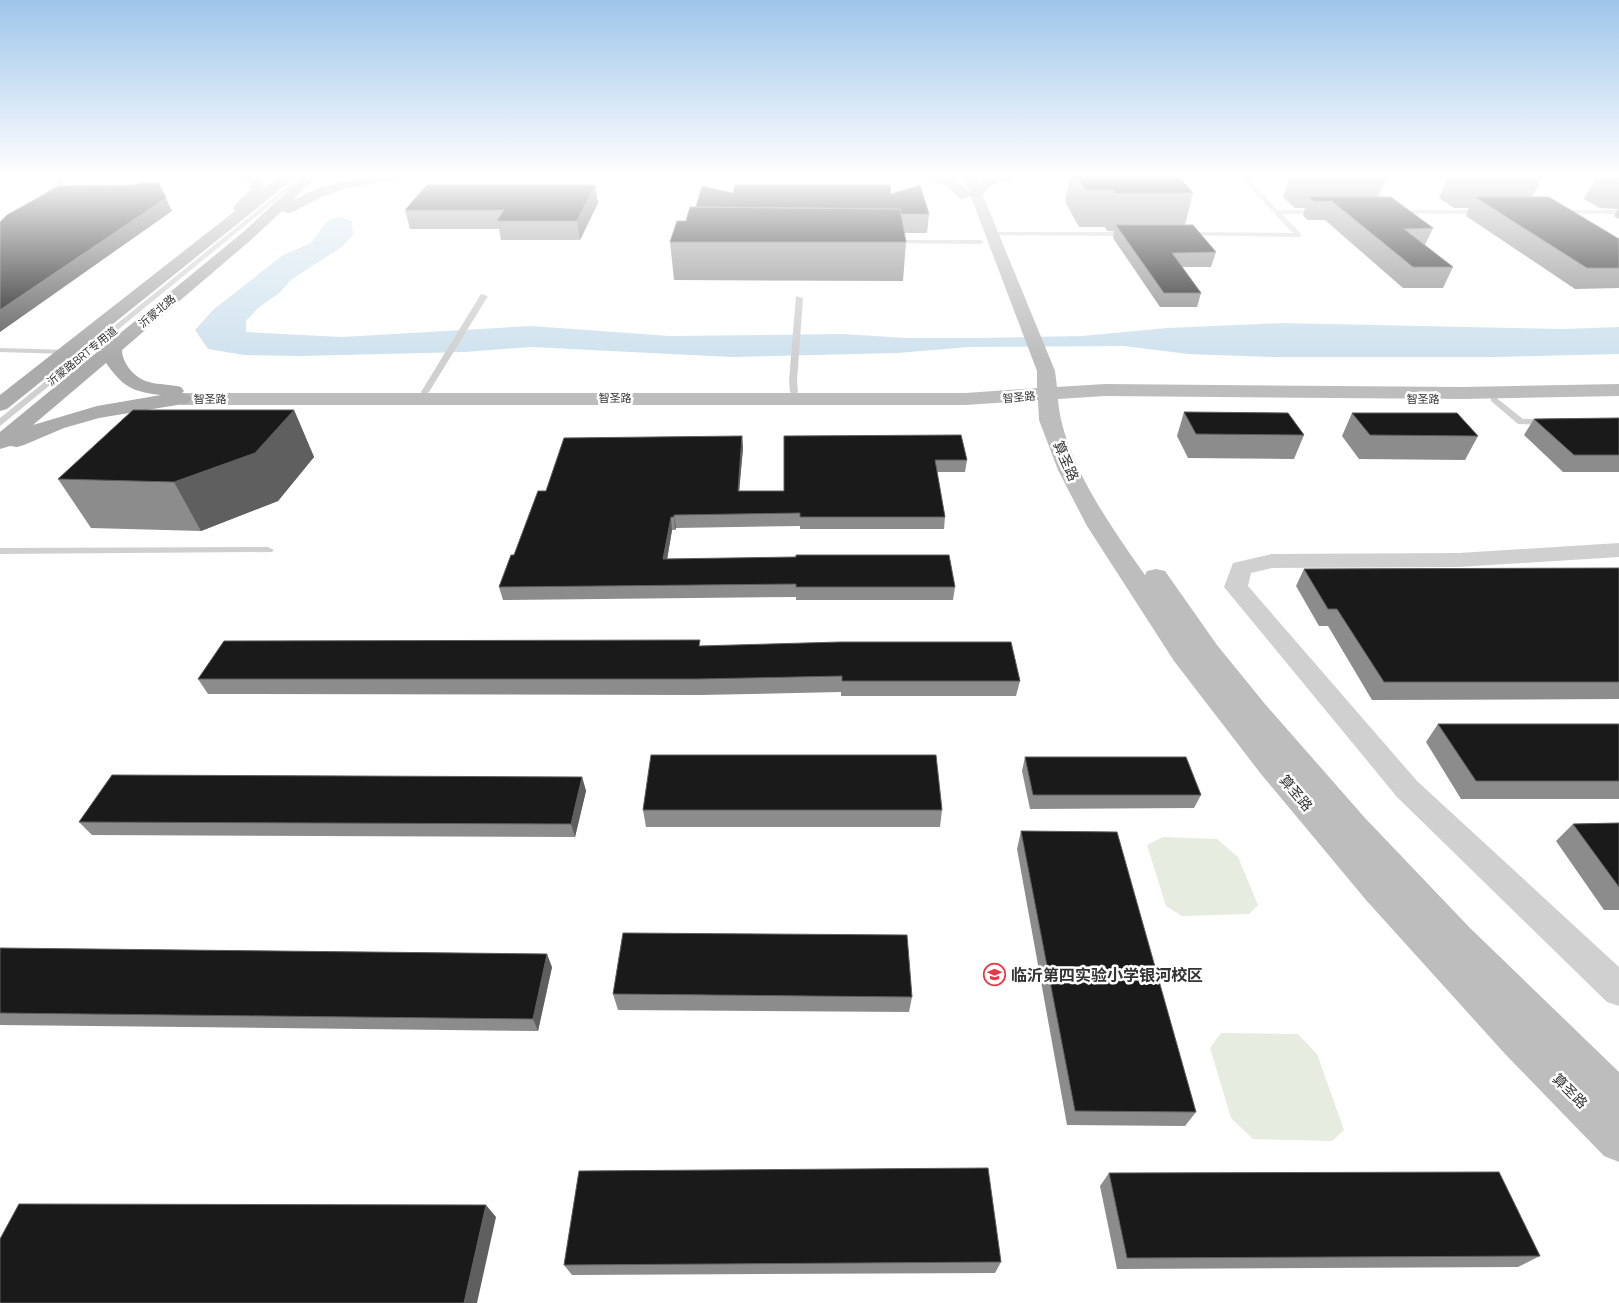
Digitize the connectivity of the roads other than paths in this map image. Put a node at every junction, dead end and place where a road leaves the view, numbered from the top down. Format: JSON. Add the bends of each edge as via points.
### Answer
{"nodes":[{"id":1,"x":210,"y":237,"type":"edge"},
{"id":2,"x":228,"y":237,"type":"edge"},
{"id":3,"x":246,"y":237,"type":"edge"},
{"id":4,"x":1033,"y":237,"type":"edge"},
{"id":5,"x":986,"y":238,"type":"junction"},
{"id":6,"x":877,"y":242,"type":"edge"},
{"id":7,"x":484,"y":296,"type":"dead end"},
{"id":8,"x":799,"y":298,"type":"edge"},
{"id":9,"x":113,"y":347,"type":"junction"},
{"id":10,"x":0,"y":350,"type":"edge"},
{"id":11,"x":67,"y":352,"type":"junction"},
{"id":12,"x":1619,"y":390,"type":"edge"},
{"id":13,"x":425,"y":392,"type":"junction"},
{"id":14,"x":794,"y":392,"type":"junction"},
{"id":15,"x":1047,"y":394,"type":"junction"},
{"id":16,"x":184,"y":396,"type":"junction"},
{"id":17,"x":1619,"y":397,"type":"edge"},
{"id":18,"x":1494,"y":399,"type":"junction"},
{"id":19,"x":0,"y":406,"type":"edge"},
{"id":20,"x":1560,"y":422,"type":"edge"},
{"id":21,"x":0,"y":423,"type":"edge"},
{"id":22,"x":0,"y":443,"type":"edge"},
{"id":23,"x":0,"y":450,"type":"edge"},
{"id":24,"x":268,"y":550,"type":"dead end"},
{"id":25,"x":1619,"y":550,"type":"edge"},
{"id":26,"x":0,"y":551,"type":"edge"},
{"id":27,"x":1612,"y":976,"type":"edge"},
{"id":28,"x":1619,"y":1101,"type":"edge"},
{"id":29,"x":1619,"y":1141,"type":"edge"}],
"edges":[{"from":1,"to":11,"type":"main road","name":"沂蒙北路"},
{"from":2,"to":21,"type":"lane","name":"沂蒙路BRT专用道"},
{"from":3,"to":9,"type":"main road","name":"沂蒙北路"},
{"from":4,"to":5,"type":"lane"},
{"from":5,"to":6,"type":"lane"},
{"from":5,"to":15,"type":"street","name":"算圣路","via":[[987,259],[1031,354],[1029,370]]},
{"from":7,"to":13,"type":"lane"},
{"from":8,"to":14,"type":"lane"},
{"from":9,"to":16,"type":"main road","via":[[113,360],[121,372],[141,387]]},
{"from":9,"to":22,"type":"main road","name":"沂蒙北路"},
{"from":10,"to":11,"type":"lane"},
{"from":11,"to":19,"type":"main road","name":"沂蒙北路"},
{"from":12,"to":15,"type":"street","name":"智圣路","via":[[1462,393],[1105,390]]},
{"from":13,"to":14,"type":"street","name":"智圣路"},
{"from":13,"to":16,"type":"street","name":"智圣路"},
{"from":14,"to":15,"type":"street","name":"智圣路"},
{"from":15,"to":16,"type":"street","name":"智圣路","via":[[966,399]]},
{"from":15,"to":18,"type":"street","name":"智圣路","via":[[1110,400]]},
{"from":15,"to":28,"type":"street","name":"算圣路","via":[[1068,421],[1088,470],[1119,524],[1206,651],[1295,760],[1401,881]]},
{"from":15,"to":29,"type":"street","name":"算圣路","via":[[1049,420],[1069,470],[1100,526],[1184,654],[1272,765],[1378,889]]},
{"from":16,"to":23,"type":"main road","via":[[70,418],[40,428]]},
{"from":17,"to":18,"type":"street","name":"智圣路"},
{"from":18,"to":20,"type":"lane","via":[[1521,422]]},
{"from":24,"to":26,"type":"lane"},
{"from":25,"to":27,"type":"street","via":[[1459,560],[1272,561],[1241,568],[1236,587],[1407,789]]}]}
